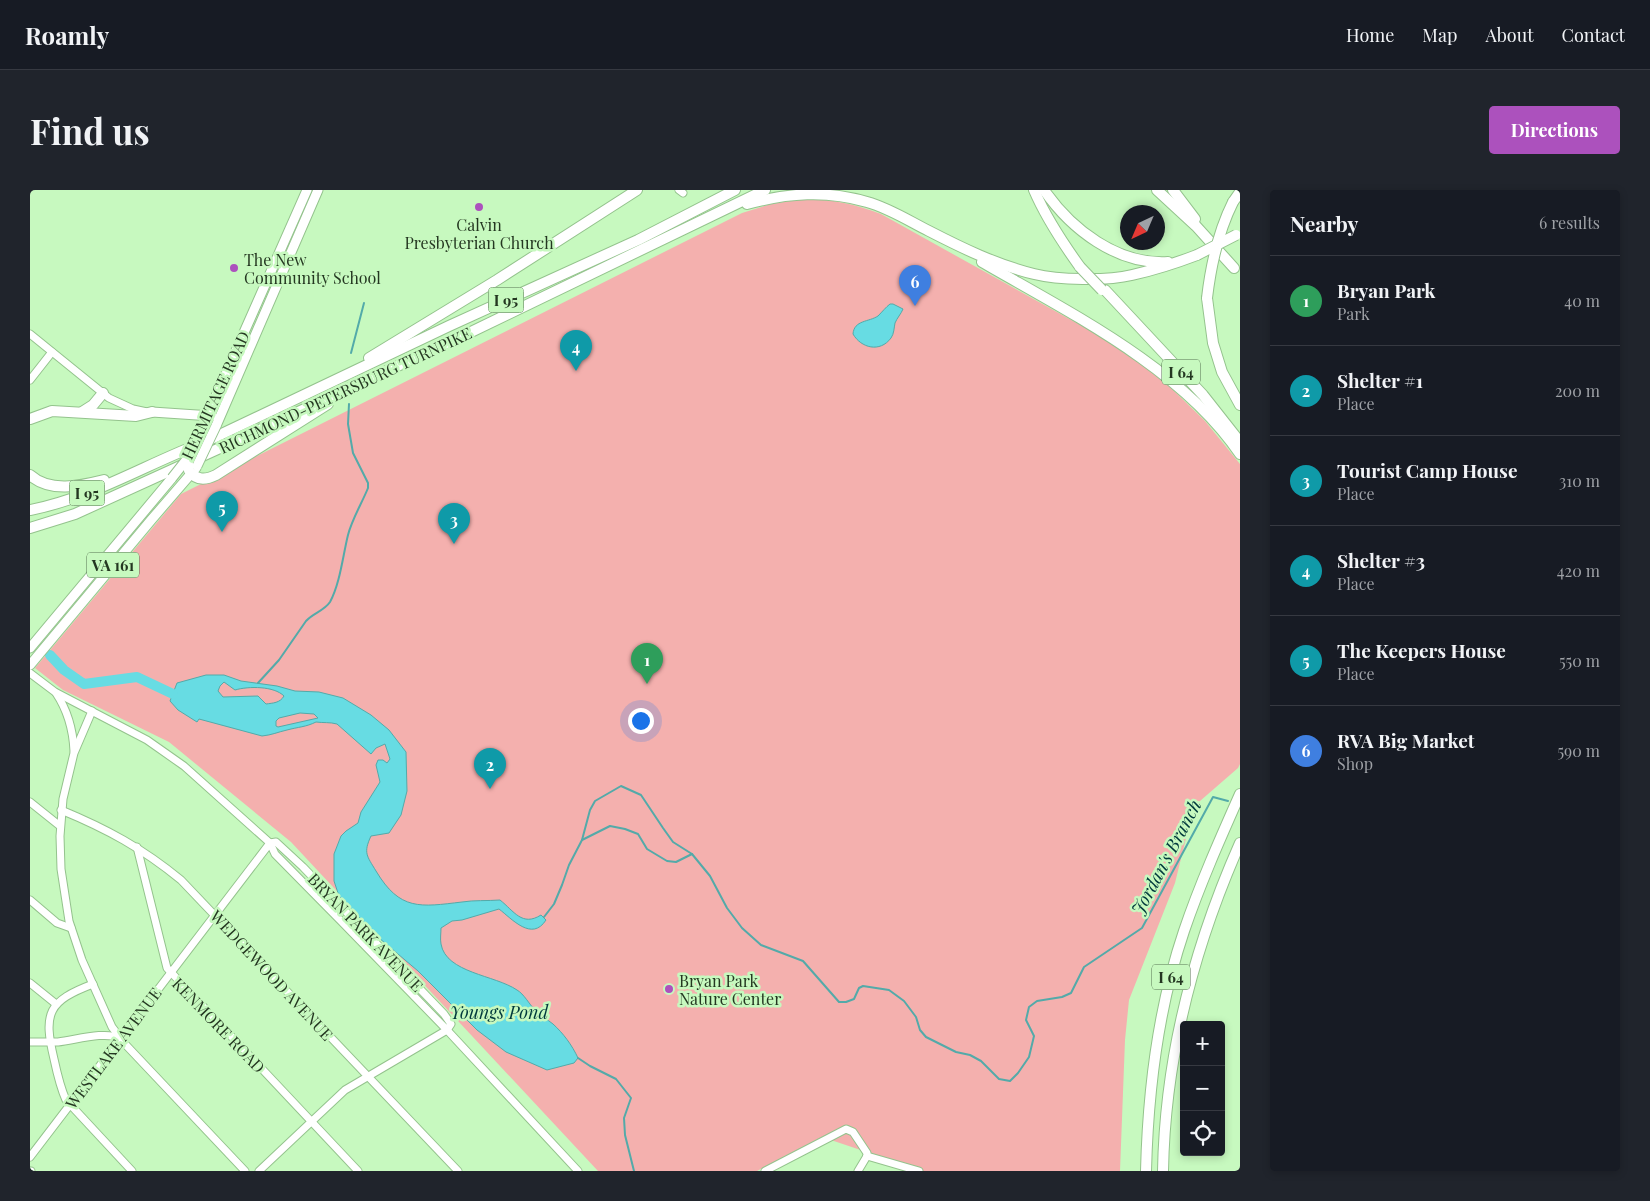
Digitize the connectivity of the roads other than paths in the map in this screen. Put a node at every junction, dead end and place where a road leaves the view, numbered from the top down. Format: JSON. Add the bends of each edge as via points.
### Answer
{"nodes":[{"id":1,"x":308,"y":190,"type":"edge"},
{"id":2,"x":318,"y":190,"type":"edge"},
{"id":3,"x":637,"y":190,"type":"edge"},
{"id":4,"x":735,"y":190,"type":"edge"},
{"id":5,"x":765,"y":190,"type":"edge"},
{"id":6,"x":1034,"y":190,"type":"edge"},
{"id":7,"x":1040,"y":190,"type":"edge"},
{"id":8,"x":1044,"y":190,"type":"edge"},
{"id":9,"x":1156,"y":190,"type":"edge"},
{"id":10,"x":1173,"y":190,"type":"edge"},
{"id":11,"x":1240,"y":192,"type":"edge"},
{"id":12,"x":725,"y":210,"type":"junction"},
{"id":13,"x":1238,"y":234,"type":"edge"},
{"id":14,"x":936,"y":235,"type":"junction"},
{"id":15,"x":1183,"y":261,"type":"junction"},
{"id":16,"x":1083,"y":267,"type":"junction"},
{"id":17,"x":1237,"y":272,"type":"edge"},
{"id":18,"x":30,"y":334,"type":"edge"},
{"id":19,"x":52,"y":352,"type":"junction"},
{"id":20,"x":30,"y":380,"type":"edge"},
{"id":21,"x":357,"y":384,"type":"junction"},
{"id":22,"x":317,"y":389,"type":"junction"},
{"id":23,"x":102,"y":393,"type":"junction"},
{"id":24,"x":1240,"y":405,"type":"edge"},
{"id":25,"x":81,"y":412,"type":"junction"},
{"id":26,"x":152,"y":412,"type":"junction"},
{"id":27,"x":208,"y":416,"type":"junction"},
{"id":28,"x":220,"y":417,"type":"junction"},
{"id":29,"x":30,"y":419,"type":"edge"},
{"id":30,"x":1240,"y":442,"type":"edge"},
{"id":31,"x":1240,"y":454,"type":"edge"},
{"id":32,"x":187,"y":459,"type":"junction"},
{"id":33,"x":141,"y":469,"type":"junction"},
{"id":34,"x":193,"y":470,"type":"junction"},
{"id":35,"x":30,"y":475,"type":"edge"},
{"id":36,"x":30,"y":510,"type":"edge"},
{"id":37,"x":30,"y":528,"type":"edge"},
{"id":38,"x":30,"y":648,"type":"edge"},
{"id":39,"x":30,"y":665,"type":"edge"},
{"id":40,"x":30,"y":673,"type":"edge"},
{"id":41,"x":55,"y":692,"type":"junction"},
{"id":42,"x":92,"y":711,"type":"junction"},
{"id":43,"x":74,"y":753,"type":"junction"},
{"id":44,"x":1240,"y":794,"type":"edge"},
{"id":45,"x":30,"y":802,"type":"edge"},
{"id":46,"x":62,"y":810,"type":"junction"},
{"id":47,"x":60,"y":826,"type":"junction"},
{"id":48,"x":270,"y":843,"type":"junction"},
{"id":49,"x":1240,"y":843,"type":"edge"},
{"id":50,"x":137,"y":847,"type":"junction"},
{"id":51,"x":30,"y":900,"type":"edge"},
{"id":52,"x":215,"y":914,"type":"junction"},
{"id":53,"x":71,"y":928,"type":"junction"},
{"id":54,"x":170,"y":973,"type":"junction"},
{"id":55,"x":30,"y":983,"type":"edge"},
{"id":56,"x":93,"y":984,"type":"junction"},
{"id":57,"x":56,"y":1004,"type":"junction"},
{"id":58,"x":446,"y":1030,"type":"junction"},
{"id":59,"x":121,"y":1038,"type":"junction"},
{"id":60,"x":30,"y":1042,"type":"edge"},
{"id":61,"x":50,"y":1042,"type":"junction"},
{"id":62,"x":368,"y":1076,"type":"junction"},
{"id":63,"x":70,"y":1105,"type":"junction"},
{"id":64,"x":311,"y":1122,"type":"junction"},
{"id":65,"x":868,"y":1156,"type":"junction"},
{"id":66,"x":30,"y":1157,"type":"edge"},
{"id":67,"x":778,"y":1168,"type":"edge"},
{"id":68,"x":132,"y":1171,"type":"edge"},
{"id":69,"x":245,"y":1171,"type":"edge"},
{"id":70,"x":259,"y":1171,"type":"edge"},
{"id":71,"x":358,"y":1171,"type":"edge"},
{"id":72,"x":458,"y":1171,"type":"edge"},
{"id":73,"x":578,"y":1171,"type":"edge"},
{"id":74,"x":765,"y":1171,"type":"edge"},
{"id":75,"x":858,"y":1171,"type":"edge"},
{"id":76,"x":919,"y":1171,"type":"edge"},
{"id":77,"x":1146,"y":1171,"type":"edge"},
{"id":78,"x":1163,"y":1171,"type":"edge"}],
"edges":[{"from":1,"to":27,"type":"main road","name":"HERMITAGE ROAD","number":"VA 161"},
{"from":2,"to":28,"type":"main road","name":"HERMITAGE ROAD","number":"VA 161"},
{"from":3,"to":22,"type":"highway","via":[[490,285]]},
{"from":4,"to":22,"type":"highway","name":"RICHMOND-PETERSBURG TURNPIKE","number":"I 95","via":[[638,240]]},
{"from":5,"to":12,"type":"highway","name":"RICHMOND-PETERSBURG TURNPIKE","number":"I 95"},
{"from":6,"to":16,"type":"highway","via":[[1052,226]]},
{"from":7,"to":16,"type":"highway","number":"I 64"},
{"from":8,"to":15,"type":"highway","via":[[1063,214],[1085,233],[1122,255],[1137,260]]},
{"from":9,"to":17,"type":"highway","via":[[1196,226]]},
{"from":10,"to":17,"type":"highway"},
{"from":11,"to":24,"type":"highway","bridge":true,"via":[[1220,229],[1207,298],[1213,343],[1222,372]]},
{"from":12,"to":14,"type":"highway","via":[[793,194],[832,196],[867,202]]},
{"from":12,"to":21,"type":"highway","name":"RICHMOND-PETERSBURG TURNPIKE","number":"I 95"},
{"from":13,"to":15,"type":"highway","bridge":true},
{"from":14,"to":15,"type":"highway","via":[[990,260],[1058,278],[1130,276]]},
{"from":14,"to":31,"type":"highway","via":[[1109,336],[1145,361],[1194,401]]},
{"from":16,"to":30,"type":"highway","number":"I 64","bridge":true,"via":[[1203,395]]},
{"from":18,"to":19,"type":"street"},
{"from":19,"to":20,"type":"street"},
{"from":19,"to":23,"type":"street"},
{"from":21,"to":34,"type":"highway","via":[[216,476],[206,480],[198,478]]},
{"from":21,"to":37,"type":"highway","name":"RICHMOND-PETERSBURG TURNPIKE","number":"I 95","via":[[75,514]]},
{"from":22,"to":33,"type":"highway","name":"RICHMOND-PETERSBURG TURNPIKE","number":"I 95","via":[[207,442]]},
{"from":23,"to":25,"type":"highway","via":[[93,406]]},
{"from":23,"to":26,"type":"street","via":[[133,410]]},
{"from":25,"to":26,"type":"highway","via":[[136,416]]},
{"from":25,"to":29,"type":"highway","via":[[52,411]]},
{"from":26,"to":27,"type":"main road"},
{"from":27,"to":28,"type":"main road"},
{"from":27,"to":32,"type":"main road","name":"HERMITAGE ROAD","number":"VA 161","bridge":true},
{"from":28,"to":34,"type":"main road","name":"HERMITAGE ROAD","number":"VA 161","bridge":true},
{"from":32,"to":34,"type":"highway","bridge":true},
{"from":32,"to":38,"type":"main road","name":"HERMITAGE ROAD","number":"VA 161","bridge":true},
{"from":33,"to":35,"type":"highway","via":[[63,487],[45,484]]},
{"from":33,"to":36,"type":"highway","name":"RICHMOND-PETERSBURG TURNPIKE","number":"I 95","via":[[85,493]]},
{"from":34,"to":39,"type":"main road","name":"HERMITAGE ROAD","number":"VA 161"},
{"from":40,"to":41,"type":"street","name":"BRYAN PARK AVENUE"},
{"from":41,"to":42,"type":"street","name":"BRYAN PARK AVENUE"},
{"from":41,"to":43,"type":"street","via":[[66,709]]},
{"from":42,"to":43,"type":"street"},
{"from":42,"to":48,"type":"street","name":"BRYAN PARK AVENUE","via":[[147,740],[184,766]]},
{"from":43,"to":46,"type":"street"},
{"from":44,"to":77,"type":"highway","number":"I 64","via":[[1198,891],[1175,961],[1154,1063]]},
{"from":45,"to":47,"type":"street"},
{"from":46,"to":47,"type":"street"},
{"from":46,"to":50,"type":"street","name":"WEDGEWOOD AVENUE"},
{"from":47,"to":53,"type":"street","via":[[62,876]]},
{"from":48,"to":52,"type":"street","name":"WESTLAKE AVENUE"},
{"from":48,"to":58,"type":"street","name":"BRYAN PARK AVENUE","via":[[275,854]]},
{"from":48,"to":58,"type":"street","name":"BRYAN PARK AVENUE","via":[[276,842],[303,867],[444,1014],[451,1024]]},
{"from":49,"to":78,"type":"highway","number":"I 64","via":[[1203,938],[1176,1040],[1165,1118]]},
{"from":50,"to":52,"type":"street","name":"WEDGEWOOD AVENUE","via":[[181,880]]},
{"from":50,"to":54,"type":"street","name":"KENMORE ROAD","via":[[164,962]]},
{"from":51,"to":53,"type":"street","via":[[56,923]]},
{"from":52,"to":54,"type":"street","name":"WESTLAKE AVENUE"},
{"from":52,"to":62,"type":"street","name":"WEDGEWOOD AVENUE"},
{"from":53,"to":56,"type":"street"},
{"from":54,"to":59,"type":"street","name":"WESTLAKE AVENUE"},
{"from":54,"to":64,"type":"street","name":"KENMORE ROAD"},
{"from":55,"to":57,"type":"street"},
{"from":56,"to":57,"type":"street"},
{"from":56,"to":59,"type":"street","via":[[112,1028]]},
{"from":57,"to":61,"type":"street","via":[[49,1020]]},
{"from":58,"to":62,"type":"street"},
{"from":58,"to":73,"type":"street","name":"BRYAN PARK AVENUE"},
{"from":59,"to":61,"type":"street","via":[[100,1036]]},
{"from":59,"to":63,"type":"street","name":"WESTLAKE AVENUE"},
{"from":59,"to":69,"type":"street"},
{"from":60,"to":61,"type":"street"},
{"from":61,"to":63,"type":"street","via":[[62,1090]]},
{"from":62,"to":64,"type":"street","via":[[345,1090]]},
{"from":62,"to":72,"type":"street","name":"WEDGEWOOD AVENUE"},
{"from":63,"to":66,"type":"street","name":"WESTLAKE AVENUE"},
{"from":63,"to":68,"type":"street"},
{"from":64,"to":70,"type":"street"},
{"from":64,"to":71,"type":"street","name":"KENMORE ROAD"},
{"from":65,"to":67,"type":"street","via":[[853,1132],[846,1130]]},
{"from":65,"to":75,"type":"street"},
{"from":65,"to":76,"type":"street"},
{"from":67,"to":74,"type":"street"}]}
